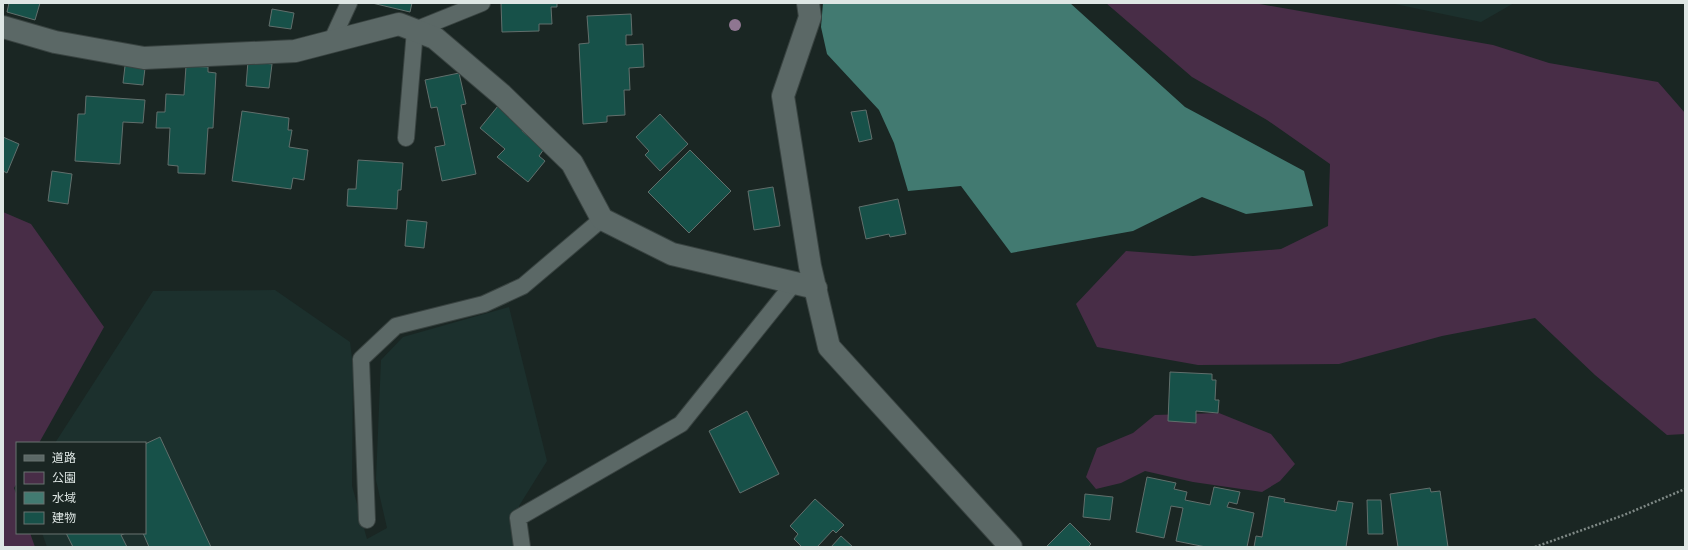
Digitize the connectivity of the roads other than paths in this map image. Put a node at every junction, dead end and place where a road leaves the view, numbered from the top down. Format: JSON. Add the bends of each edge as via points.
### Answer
{"nodes":[{"id":1,"x":349,"y":3,"type":"edge"},
{"id":2,"x":482,"y":3,"type":"edge"},
{"id":3,"x":808,"y":3,"type":"edge"},
{"id":4,"x":3,"y":27,"type":"edge"},
{"id":5,"x":415,"y":30,"type":"junction"},
{"id":6,"x":331,"y":42,"type":"junction"},
{"id":7,"x":406,"y":138,"type":"dead end"},
{"id":8,"x":602,"y":219,"type":"junction"},
{"id":9,"x":794,"y":283,"type":"junction"},
{"id":10,"x":816,"y":288,"type":"junction"},
{"id":11,"x":367,"y":520,"type":"dead end"},
{"id":12,"x":522,"y":547,"type":"edge"},
{"id":13,"x":1011,"y":547,"type":"edge"}],
"edges":[{"from":1,"to":6,"type":"lane"},
{"from":2,"to":5,"type":"lane"},
{"from":3,"to":10,"type":"street","via":[[810,17],[783,96]]},
{"from":4,"to":6,"type":"street","via":[[56,42],[144,58],[295,51]]},
{"from":5,"to":6,"type":"street","via":[[399,24]]},
{"from":5,"to":7,"type":"lane"},
{"from":5,"to":8,"type":"street","via":[[435,38],[502,95],[572,163]]},
{"from":8,"to":9,"type":"street","via":[[672,254]]},
{"from":8,"to":11,"type":"lane","via":[[523,286],[484,304],[396,326],[361,359]]},
{"from":9,"to":10,"type":"street"},
{"from":9,"to":12,"type":"lane","via":[[681,424],[518,518]]},
{"from":10,"to":13,"type":"street","via":[[829,347]]}]}
